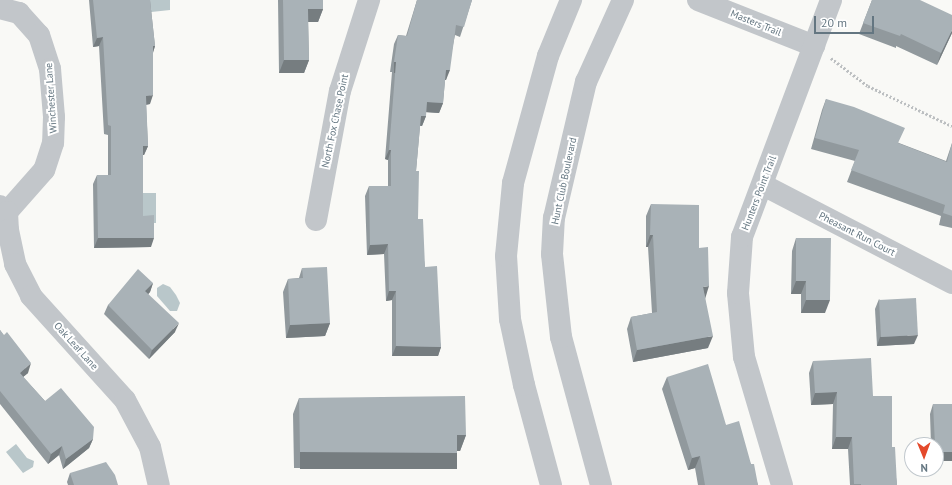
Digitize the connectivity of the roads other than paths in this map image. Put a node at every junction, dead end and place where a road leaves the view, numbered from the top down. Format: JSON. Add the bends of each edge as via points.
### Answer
{"nodes":[{"id":1,"x":369,"y":0,"type":"edge"},
{"id":2,"x":571,"y":0,"type":"edge"},
{"id":3,"x":623,"y":0,"type":"edge"},
{"id":4,"x":698,"y":0,"type":"edge"},
{"id":5,"x":831,"y":0,"type":"edge"},
{"id":6,"x":4,"y":9,"type":"edge"},
{"id":7,"x":814,"y":46,"type":"junction"},
{"id":8,"x":763,"y":185,"type":"junction"},
{"id":9,"x":4,"y":209,"type":"edge"},
{"id":10,"x":316,"y":220,"type":"dead end"},
{"id":11,"x":952,"y":283,"type":"edge"},
{"id":12,"x":158,"y":485,"type":"edge"},
{"id":13,"x":551,"y":485,"type":"edge"},
{"id":14,"x":600,"y":485,"type":"edge"},
{"id":15,"x":782,"y":485,"type":"edge"}],
"edges":[{"from":1,"to":10,"type":"street","name":"North Fox Chase Point","via":[[340,91]]},
{"from":2,"to":13,"type":"street","via":[[548,56],[513,183],[506,256],[510,319],[524,385]]},
{"from":3,"to":14,"type":"street","name":"Hunt Club Boulevard","via":[[586,82],[554,218],[552,254],[561,337]]},
{"from":4,"to":7,"type":"street","name":"Masters Trail"},
{"from":5,"to":7,"type":"street","name":"Hunters Point Trail"},
{"from":6,"to":9,"type":"street","name":"Winchester Lane","via":[[19,13],[30,22],[46,51],[50,69],[54,124],[53,143],[44,170]]},
{"from":7,"to":8,"type":"street","name":"Hunters Point Trail"},
{"from":8,"to":11,"type":"street","name":"Pheasant Run Court"},
{"from":8,"to":15,"type":"street","name":"Hunters Point Trail","via":[[742,237],[738,293],[744,357]]},
{"from":9,"to":12,"type":"street","name":"Oak Leaf Lane","via":[[15,264],[30,296],[125,400],[150,447]]}]}
